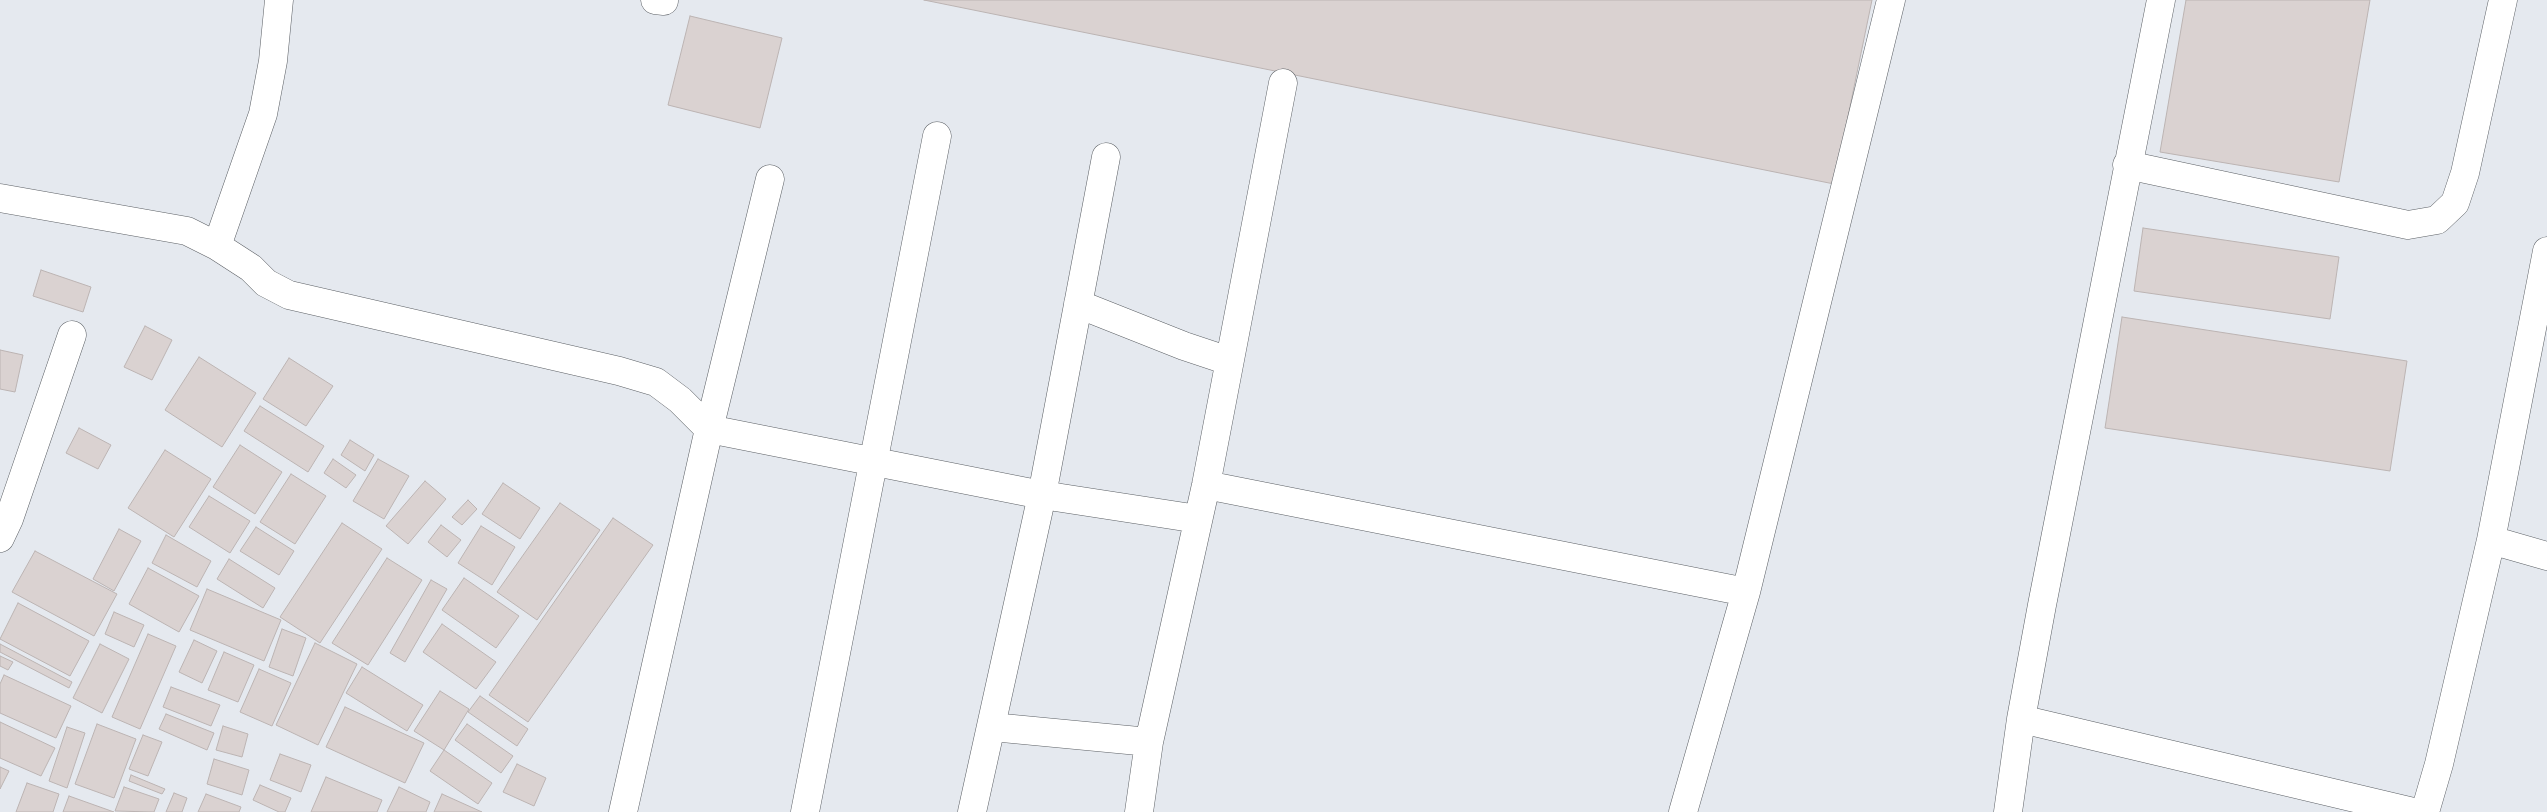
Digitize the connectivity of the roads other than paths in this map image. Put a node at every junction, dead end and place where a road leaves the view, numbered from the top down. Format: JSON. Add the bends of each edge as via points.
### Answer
{"nodes":[{"id":1,"x":279,"y":0,"type":"edge"},
{"id":2,"x":1891,"y":0,"type":"edge"},
{"id":3,"x":2161,"y":0,"type":"edge"},
{"id":4,"x":2503,"y":0,"type":"edge"},
{"id":5,"x":1283,"y":83,"type":"dead end"},
{"id":6,"x":937,"y":136,"type":"dead end"},
{"id":7,"x":1106,"y":157,"type":"dead end"},
{"id":8,"x":2127,"y":165,"type":"junction"},
{"id":9,"x":770,"y":179,"type":"dead end"},
{"id":10,"x":0,"y":198,"type":"edge"},
{"id":11,"x":217,"y":246,"type":"junction"},
{"id":12,"x":2547,"y":251,"type":"edge"},
{"id":13,"x":1078,"y":304,"type":"junction"},
{"id":14,"x":72,"y":335,"type":"dead end"},
{"id":15,"x":1229,"y":361,"type":"junction"},
{"id":16,"x":709,"y":429,"type":"junction"},
{"id":17,"x":875,"y":462,"type":"junction"},
{"id":18,"x":1206,"y":485,"type":"junction"},
{"id":19,"x":1042,"y":495,"type":"junction"},
{"id":20,"x":1198,"y":519,"type":"junction"},
{"id":21,"x":0,"y":538,"type":"edge"},
{"id":22,"x":2491,"y":540,"type":"junction"},
{"id":23,"x":2547,"y":556,"type":"edge"},
{"id":24,"x":1746,"y":592,"type":"junction"},
{"id":25,"x":2021,"y":719,"type":"junction"},
{"id":26,"x":992,"y":727,"type":"junction"},
{"id":27,"x":1149,"y":742,"type":"junction"},
{"id":28,"x":624,"y":812,"type":"edge"},
{"id":29,"x":805,"y":812,"type":"edge"},
{"id":30,"x":972,"y":812,"type":"edge"},
{"id":31,"x":1139,"y":812,"type":"edge"},
{"id":32,"x":1683,"y":812,"type":"edge"},
{"id":33,"x":2008,"y":812,"type":"edge"},
{"id":34,"x":2414,"y":812,"type":"edge"},
{"id":35,"x":2425,"y":812,"type":"edge"}],
"edges":[{"from":1,"to":11,"type":"street","via":[[273,61],[263,114]]},
{"from":2,"to":24,"type":"street"},
{"from":3,"to":8,"type":"street"},
{"from":4,"to":8,"type":"street","via":[[2465,173],[2455,203],[2437,220],[2408,225]]},
{"from":5,"to":15,"type":"street"},
{"from":6,"to":17,"type":"street"},
{"from":7,"to":13,"type":"street"},
{"from":8,"to":25,"type":"street"},
{"from":9,"to":16,"type":"street"},
{"from":10,"to":11,"type":"street","via":[[168,226]]},
{"from":11,"to":16,"type":"street","via":[[251,268],[266,283],[289,295],[619,370],[656,382]]},
{"from":12,"to":22,"type":"street"},
{"from":13,"to":15,"type":"street"},
{"from":13,"to":19,"type":"street"},
{"from":14,"to":21,"type":"street","via":[[10,519]]},
{"from":15,"to":18,"type":"street"},
{"from":16,"to":17,"type":"street"},
{"from":16,"to":28,"type":"street"},
{"from":17,"to":19,"type":"street"},
{"from":17,"to":29,"type":"street"},
{"from":18,"to":20,"type":"street"},
{"from":18,"to":24,"type":"street"},
{"from":19,"to":20,"type":"street"},
{"from":19,"to":26,"type":"street"},
{"from":20,"to":27,"type":"street"},
{"from":22,"to":23,"type":"street"},
{"from":22,"to":35,"type":"street"},
{"from":24,"to":32,"type":"street"},
{"from":25,"to":33,"type":"street"},
{"from":25,"to":34,"type":"street"},
{"from":26,"to":27,"type":"street"},
{"from":26,"to":30,"type":"street"},
{"from":27,"to":31,"type":"street"}]}
